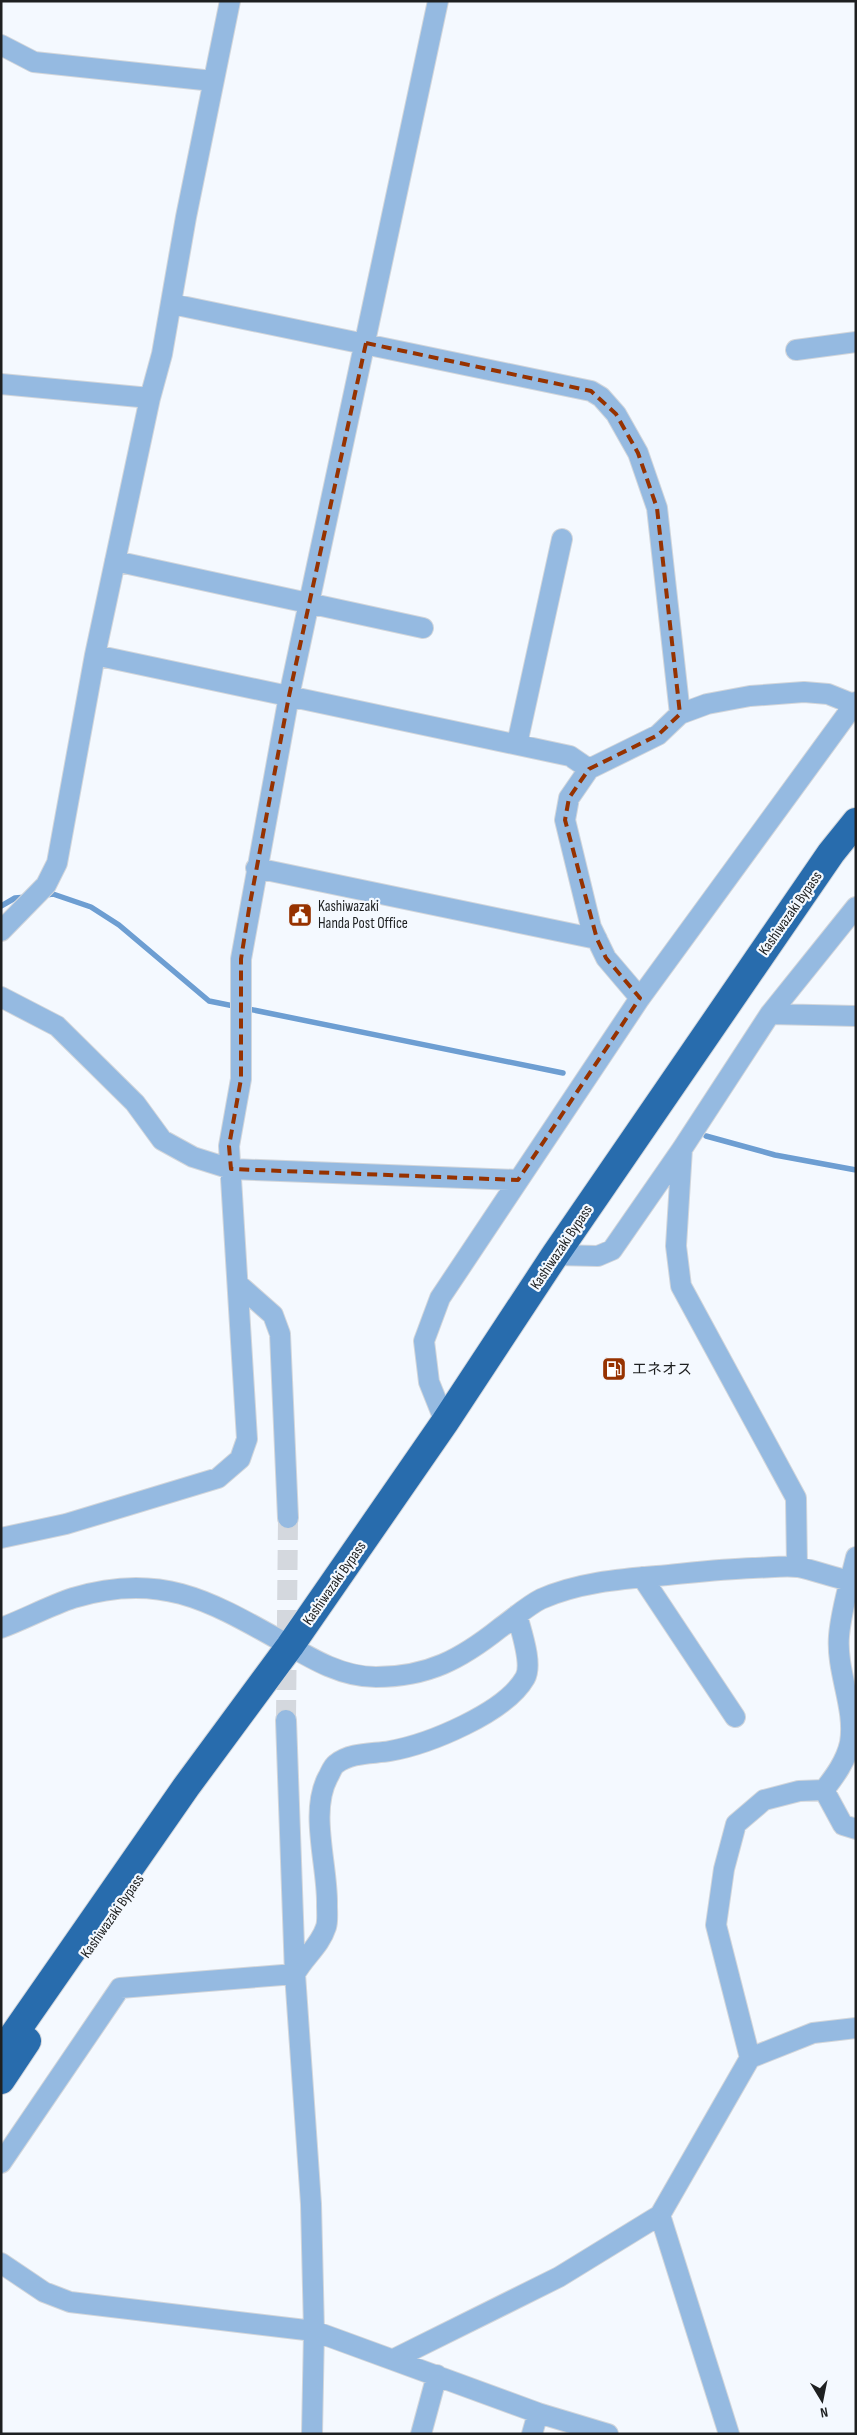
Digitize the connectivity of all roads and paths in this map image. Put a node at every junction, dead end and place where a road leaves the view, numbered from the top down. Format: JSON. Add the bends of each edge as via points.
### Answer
{"nodes":[{"id":1,"x":230,"y":1,"type":"edge"},
{"id":2,"x":438,"y":1,"type":"edge"},
{"id":3,"x":1,"y":45,"type":"edge"},
{"id":4,"x":213,"y":81,"type":"junction"},
{"id":5,"x":172,"y":304,"type":"junction"},
{"id":6,"x":856,"y":342,"type":"edge"},
{"id":7,"x":366,"y":343,"type":"junction"},
{"id":8,"x":796,"y":350,"type":"dead end"},
{"id":9,"x":1,"y":384,"type":"edge"},
{"id":10,"x":150,"y":398,"type":"junction"},
{"id":11,"x":562,"y":539,"type":"dead end"},
{"id":12,"x":115,"y":561,"type":"junction"},
{"id":13,"x":309,"y":602,"type":"junction"},
{"id":14,"x":423,"y":628,"type":"dead end"},
{"id":15,"x":95,"y":655,"type":"junction"},
{"id":16,"x":289,"y":696,"type":"junction"},
{"id":17,"x":855,"y":703,"type":"edge"},
{"id":18,"x":680,"y":714,"type":"junction"},
{"id":19,"x":517,"y":744,"type":"junction"},
{"id":20,"x":589,"y":769,"type":"junction"},
{"id":21,"x":856,"y":822,"type":"edge"},
{"id":22,"x":256,"y":868,"type":"junction"},
{"id":23,"x":856,"y":907,"type":"edge"},
{"id":24,"x":1,"y":931,"type":"edge"},
{"id":25,"x":597,"y":939,"type":"junction"},
{"id":26,"x":1,"y":997,"type":"edge"},
{"id":27,"x":640,"y":998,"type":"junction"},
{"id":28,"x":770,"y":1014,"type":"junction"},
{"id":29,"x":856,"y":1016,"type":"edge"},
{"id":30,"x":682,"y":1149,"type":"junction"},
{"id":31,"x":231,"y":1169,"type":"junction"},
{"id":32,"x":518,"y":1180,"type":"junction"},
{"id":33,"x":554,"y":1255,"type":"junction"},
{"id":34,"x":239,"y":1284,"type":"junction"},
{"id":35,"x":445,"y":1422,"type":"junction"},
{"id":36,"x":288,"y":1518,"type":"tunnel mouth"},
{"id":37,"x":1,"y":1538,"type":"edge"},
{"id":38,"x":856,"y":1557,"type":"edge"},
{"id":39,"x":797,"y":1567,"type":"junction"},
{"id":40,"x":642,"y":1577,"type":"junction"},
{"id":41,"x":853,"y":1582,"type":"edge"},
{"id":42,"x":517,"y":1615,"type":"junction"},
{"id":43,"x":1,"y":1628,"type":"edge"},
{"id":44,"x":290,"y":1646,"type":"junction"},
{"id":45,"x":736,"y":1717,"type":"dead end"},
{"id":46,"x":286,"y":1720,"type":"tunnel mouth"},
{"id":47,"x":192,"y":1788,"type":"junction"},
{"id":48,"x":824,"y":1790,"type":"junction"},
{"id":49,"x":856,"y":1828,"type":"edge"},
{"id":50,"x":294,"y":1974,"type":"junction"},
{"id":51,"x":856,"y":2028,"type":"edge"},
{"id":52,"x":1,"y":2053,"type":"edge"},
{"id":53,"x":750,"y":2058,"type":"junction"},
{"id":54,"x":1,"y":2080,"type":"edge"},
{"id":55,"x":1,"y":2163,"type":"edge"},
{"id":56,"x":660,"y":2214,"type":"junction"},
{"id":57,"x":1,"y":2263,"type":"edge"},
{"id":58,"x":314,"y":2331,"type":"junction"},
{"id":59,"x":394,"y":2359,"type":"junction"},
{"id":60,"x":437,"y":2375,"type":"junction"},
{"id":61,"x":538,"y":2413,"type":"junction"},
{"id":62,"x":312,"y":2434,"type":"edge"},
{"id":63,"x":421,"y":2434,"type":"edge"},
{"id":64,"x":532,"y":2434,"type":"edge"},
{"id":65,"x":608,"y":2434,"type":"edge"},
{"id":66,"x":729,"y":2434,"type":"edge"}],
"edges":[{"from":1,"to":4,"type":"street"},
{"from":2,"to":7,"type":"street"},
{"from":3,"to":4,"type":"street","via":[[34,62]]},
{"from":4,"to":5,"type":"street"},
{"from":5,"to":7,"type":"street"},
{"from":5,"to":10,"type":"street"},
{"from":6,"to":8,"type":"street"},
{"from":7,"to":13,"type":"street"},
{"from":7,"to":18,"type":"street","via":[[591,391],[616,414],[638,453],[656,508]]},
{"from":9,"to":10,"type":"street"},
{"from":10,"to":12,"type":"street"},
{"from":11,"to":19,"type":"street"},
{"from":12,"to":13,"type":"street"},
{"from":12,"to":15,"type":"street"},
{"from":13,"to":14,"type":"street"},
{"from":13,"to":16,"type":"street"},
{"from":15,"to":16,"type":"street"},
{"from":15,"to":24,"type":"street","via":[[57,863],[46,885]]},
{"from":16,"to":19,"type":"street"},
{"from":16,"to":22,"type":"street"},
{"from":17,"to":18,"type":"street","via":[[828,694],[804,692],[750,696],[707,704]]},
{"from":17,"to":27,"type":"street"},
{"from":18,"to":20,"type":"street","via":[[658,735]]},
{"from":19,"to":20,"type":"street","via":[[570,756]]},
{"from":20,"to":25,"type":"street","via":[[569,798],[565,820],[591,928]]},
{"from":21,"to":33,"type":"highway","name":"Kashiwazaki Bypass","via":[[831,853]]},
{"from":22,"to":25,"type":"street"},
{"from":22,"to":31,"type":"street","via":[[241,959],[241,1079],[230,1146]]},
{"from":23,"to":28,"type":"street"},
{"from":25,"to":27,"type":"street","via":[[606,958]]},
{"from":26,"to":31,"type":"street","via":[[57,1026],[135,1103],[162,1140],[193,1157]]},
{"from":27,"to":32,"type":"street"},
{"from":28,"to":29,"type":"street"},
{"from":28,"to":30,"type":"street"},
{"from":30,"to":33,"type":"street","via":[[612,1250],[598,1256]]},
{"from":30,"to":39,"type":"street","via":[[676,1246],[681,1286],[796,1498]]},
{"from":31,"to":32,"type":"street"},
{"from":31,"to":34,"type":"street"},
{"from":32,"to":35,"type":"street","via":[[440,1298],[424,1341],[429,1382]]},
{"from":33,"to":35,"type":"highway","name":"Kashiwazaki Bypass"},
{"from":34,"to":36,"type":"street","via":[[273,1315],[280,1334]]},
{"from":34,"to":37,"type":"street","via":[[247,1439],[240,1459],[218,1478],[66,1524]]},
{"from":35,"to":44,"type":"highway","name":"Kashiwazaki Bypass"},
{"from":38,"to":41,"type":"street"},
{"from":39,"to":40,"type":"street","via":[[723,1569]]},
{"from":39,"to":41,"type":"street"},
{"from":40,"to":42,"type":"street","via":[[569,1590],[540,1599]]},
{"from":40,"to":45,"type":"street"},
{"from":41,"to":48,"type":"street","via":[[839,1635],[839,1662],[849,1714],[850,1743],[840,1770]]},
{"from":42,"to":44,"type":"street","via":[[452,1661],[428,1671],[401,1676],[373,1677],[342,1672]]},
{"from":42,"to":50,"type":"street","via":[[527,1656],[526,1677],[509,1696],[478,1718],[441,1737],[391,1751],[361,1754],[335,1765],[323,1787],[319,1816],[327,1926],[319,1943],[302,1960]]},
{"from":43,"to":44,"type":"street","via":[[73,1598],[118,1588],[146,1587],[174,1590],[207,1602]]},
{"from":44,"to":47,"type":"highway","name":"Kashiwazaki Bypass"},
{"from":46,"to":50,"type":"street"},
{"from":47,"to":52,"type":"highway","name":"Kashiwazaki Bypass"},
{"from":47,"to":54,"type":"highway","name":"Kashiwazaki Bypass"},
{"from":48,"to":49,"type":"street","via":[[843,1826]]},
{"from":48,"to":53,"type":"street","via":[[799,1791],[764,1800],[736,1824],[728,1851],[716,1925]]},
{"from":50,"to":55,"type":"street","via":[[120,1988]]},
{"from":50,"to":58,"type":"street","via":[[311,2204]]},
{"from":51,"to":53,"type":"street","via":[[813,2033]]},
{"from":53,"to":56,"type":"street"},
{"from":56,"to":59,"type":"street","via":[[559,2277]]},
{"from":56,"to":66,"type":"street"},
{"from":57,"to":58,"type":"street","via":[[44,2292],[70,2302]]},
{"from":58,"to":59,"type":"street"},
{"from":58,"to":62,"type":"street"},
{"from":59,"to":60,"type":"street"},
{"from":60,"to":61,"type":"street"},
{"from":60,"to":63,"type":"street"},
{"from":61,"to":64,"type":"street"},
{"from":61,"to":65,"type":"street"}]}
